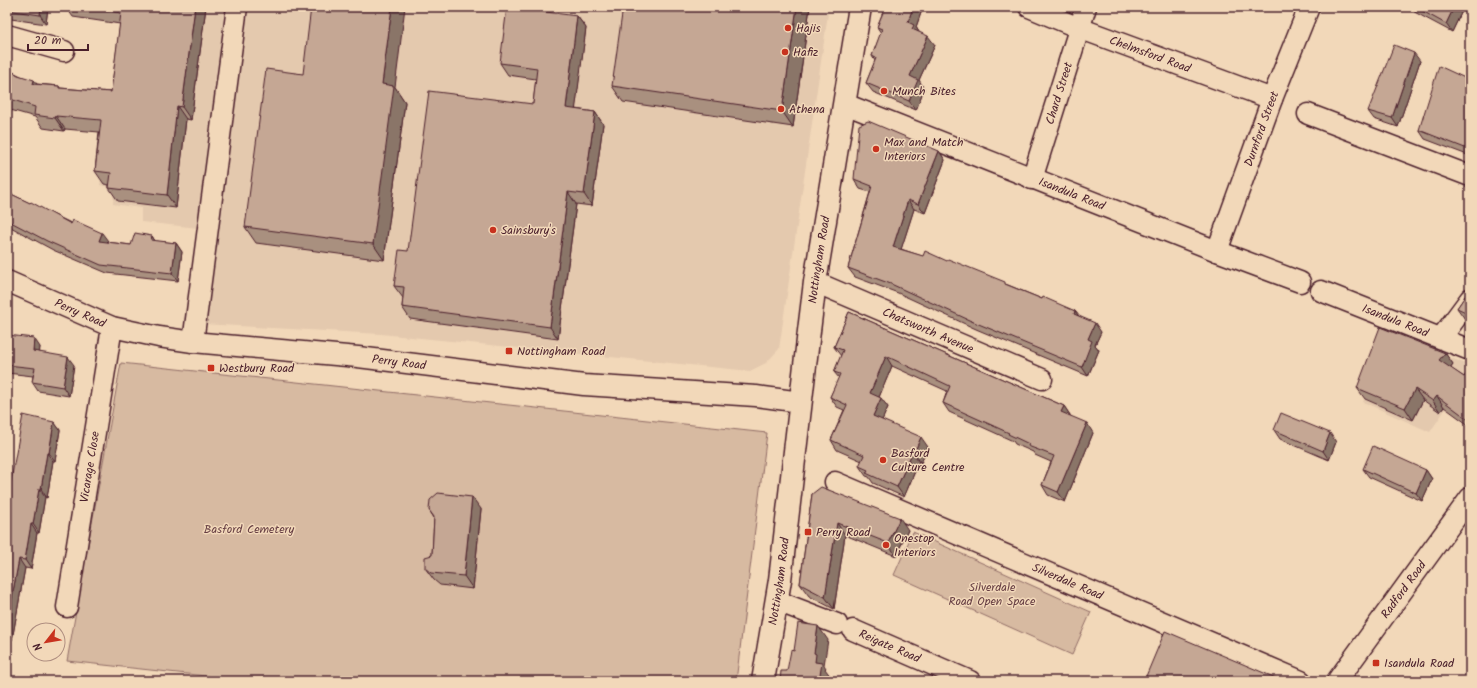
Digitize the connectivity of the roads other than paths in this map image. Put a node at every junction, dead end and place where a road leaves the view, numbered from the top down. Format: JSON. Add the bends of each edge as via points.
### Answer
{"nodes":[{"id":1,"x":237,"y":7,"type":"edge"},
{"id":2,"x":860,"y":7,"type":"edge"},
{"id":3,"x":1029,"y":7,"type":"edge"},
{"id":4,"x":1086,"y":7,"type":"edge"},
{"id":5,"x":1309,"y":7,"type":"edge"},
{"id":6,"x":1079,"y":28,"type":"junction"},
{"id":7,"x":7,"y":35,"type":"edge"},
{"id":8,"x":64,"y":50,"type":"dead end"},
{"id":9,"x":1272,"y":99,"type":"junction"},
{"id":10,"x":844,"y":104,"type":"junction"},
{"id":11,"x":1308,"y":114,"type":"dead end"},
{"id":12,"x":1470,"y":176,"type":"edge"},
{"id":13,"x":1032,"y":179,"type":"junction"},
{"id":14,"x":1217,"y":251,"type":"junction"},
{"id":15,"x":7,"y":280,"type":"edge"},
{"id":16,"x":815,"y":282,"type":"junction"},
{"id":17,"x":1300,"y":282,"type":"dead end"},
{"id":18,"x":1321,"y":291,"type":"dead end"},
{"id":19,"x":1470,"y":299,"type":"edge"},
{"id":20,"x":112,"y":327,"type":"junction"},
{"id":21,"x":1441,"y":338,"type":"junction"},
{"id":22,"x":193,"y":342,"type":"junction"},
{"id":23,"x":1470,"y":350,"type":"edge"},
{"id":24,"x":1042,"y":379,"type":"dead end"},
{"id":25,"x":801,"y":402,"type":"junction"},
{"id":26,"x":835,"y":482,"type":"dead end"},
{"id":27,"x":1470,"y":498,"type":"edge"},
{"id":28,"x":777,"y":601,"type":"junction"},
{"id":29,"x":67,"y":606,"type":"dead end"},
{"id":30,"x":763,"y":681,"type":"edge"},
{"id":31,"x":970,"y":681,"type":"edge"},
{"id":32,"x":1301,"y":681,"type":"edge"},
{"id":33,"x":1337,"y":681,"type":"edge"}],
"edges":[{"from":1,"to":22,"type":"street"},
{"from":2,"to":10,"type":"main road","name":"Nottingham Road"},
{"from":3,"to":6,"type":"street","name":"Chelmsford Road"},
{"from":4,"to":6,"type":"street","name":"Chard Street"},
{"from":5,"to":9,"type":"street","name":"Durnford Street"},
{"from":6,"to":9,"type":"street","name":"Chelmsford Road"},
{"from":6,"to":13,"type":"street","name":"Chard Street"},
{"from":7,"to":8,"type":"street"},
{"from":9,"to":14,"type":"street","name":"Durnford Street"},
{"from":10,"to":13,"type":"street","name":"Isandula Road"},
{"from":10,"to":16,"type":"main road","name":"Nottingham Road"},
{"from":11,"to":12,"type":"street"},
{"from":13,"to":14,"type":"street","name":"Isandula Road"},
{"from":14,"to":17,"type":"street","name":"Isandula Road"},
{"from":15,"to":20,"type":"street","name":"Perry Road"},
{"from":16,"to":24,"type":"street","name":"Chatsworth Avenue"},
{"from":16,"to":25,"type":"main road","name":"Nottingham Road"},
{"from":18,"to":21,"type":"street","name":"Isandula Road"},
{"from":19,"to":21,"type":"street"},
{"from":20,"to":22,"type":"street","name":"Perry Road"},
{"from":20,"to":29,"type":"street","name":"Vicarage Close"},
{"from":21,"to":23,"type":"street","name":"Isandula Road"},
{"from":22,"to":25,"type":"street","name":"Perry Road","via":[[358,357],[584,385],[756,396]]},
{"from":25,"to":28,"type":"main road","name":"Nottingham Road"},
{"from":26,"to":32,"type":"street","name":"Silverdale Road"},
{"from":27,"to":33,"type":"street","name":"Radford Road"},
{"from":28,"to":30,"type":"main road","name":"Nottingham Road"},
{"from":28,"to":31,"type":"street","name":"Reigate Road","via":[[845,627]]}]}
